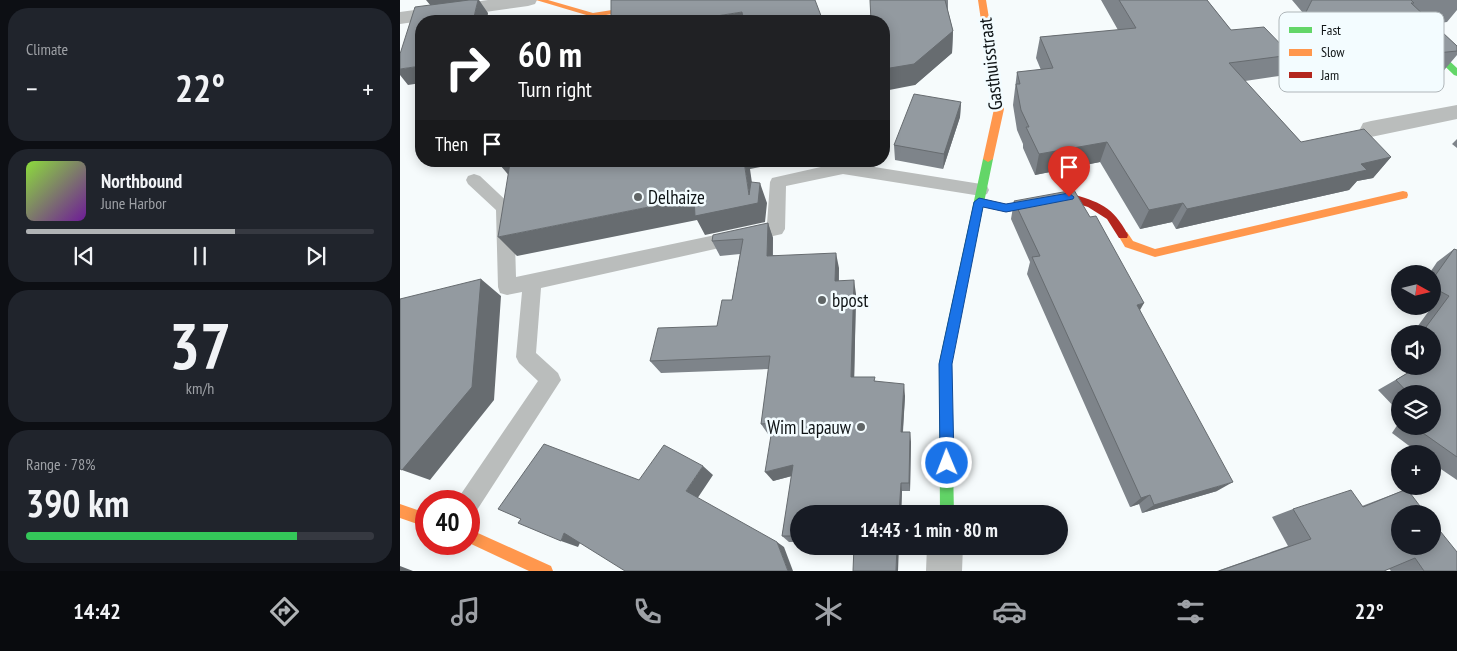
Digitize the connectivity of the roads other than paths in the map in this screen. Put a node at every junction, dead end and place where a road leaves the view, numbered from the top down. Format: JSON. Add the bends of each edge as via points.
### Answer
{"nodes":[{"id":1,"x":528,"y":0,"type":"edge"},
{"id":2,"x":540,"y":0,"type":"edge"},
{"id":3,"x":691,"y":0,"type":"edge"},
{"id":4,"x":982,"y":0,"type":"edge"},
{"id":5,"x":1380,"y":0,"type":"edge"},
{"id":6,"x":1393,"y":12,"type":"edge"},
{"id":7,"x":421,"y":15,"type":"edge"},
{"id":8,"x":594,"y":15,"type":"edge"},
{"id":9,"x":618,"y":15,"type":"edge"},
{"id":10,"x":415,"y":16,"type":"edge"},
{"id":11,"x":400,"y":18,"type":"edge"},
{"id":12,"x":1444,"y":61,"type":"edge"},
{"id":13,"x":1457,"y":73,"type":"edge"},
{"id":14,"x":1457,"y":112,"type":"edge"},
{"id":15,"x":1370,"y":129,"type":"dead end"},
{"id":16,"x":474,"y":180,"type":"dead end"},
{"id":17,"x":1403,"y":195,"type":"dead end"},
{"id":18,"x":980,"y":196,"type":"junction"},
{"id":19,"x":532,"y":282,"type":"junction"},
{"id":20,"x":477,"y":490,"type":"edge"},
{"id":21,"x":947,"y":505,"type":"edge"},
{"id":22,"x":400,"y":511,"type":"edge"},
{"id":23,"x":415,"y":516,"type":"edge"},
{"id":24,"x":480,"y":541,"type":"edge"},
{"id":25,"x":945,"y":555,"type":"edge"},
{"id":26,"x":546,"y":571,"type":"edge"},
{"id":27,"x":944,"y":571,"type":"edge"}],
"edges":[{"from":1,"to":7,"type":"street"},
{"from":2,"to":8,"type":"street"},
{"from":3,"to":9,"type":"street"},
{"from":4,"to":18,"type":"street","name":"Gasthuisstraat","via":[[999,109]]},
{"from":5,"to":6,"type":"street"},
{"from":10,"to":11,"type":"street"},
{"from":12,"to":13,"type":"street"},
{"from":14,"to":15,"type":"street"},
{"from":16,"to":19,"type":"lane","via":[[505,208],[507,287]]},
{"from":17,"to":18,"type":"street","via":[[1155,253],[1129,244],[1111,216],[1092,204],[1069,197],[1006,208]]},
{"from":18,"to":19,"type":"lane","via":[[843,168],[778,182],[776,229]]},
{"from":18,"to":21,"type":"street","name":"Gasthuisstraat","via":[[945,364]]},
{"from":19,"to":20,"type":"lane","via":[[526,356],[551,380]]},
{"from":22,"to":23,"type":"street"},
{"from":24,"to":26,"type":"street"},
{"from":25,"to":27,"type":"street"}]}
